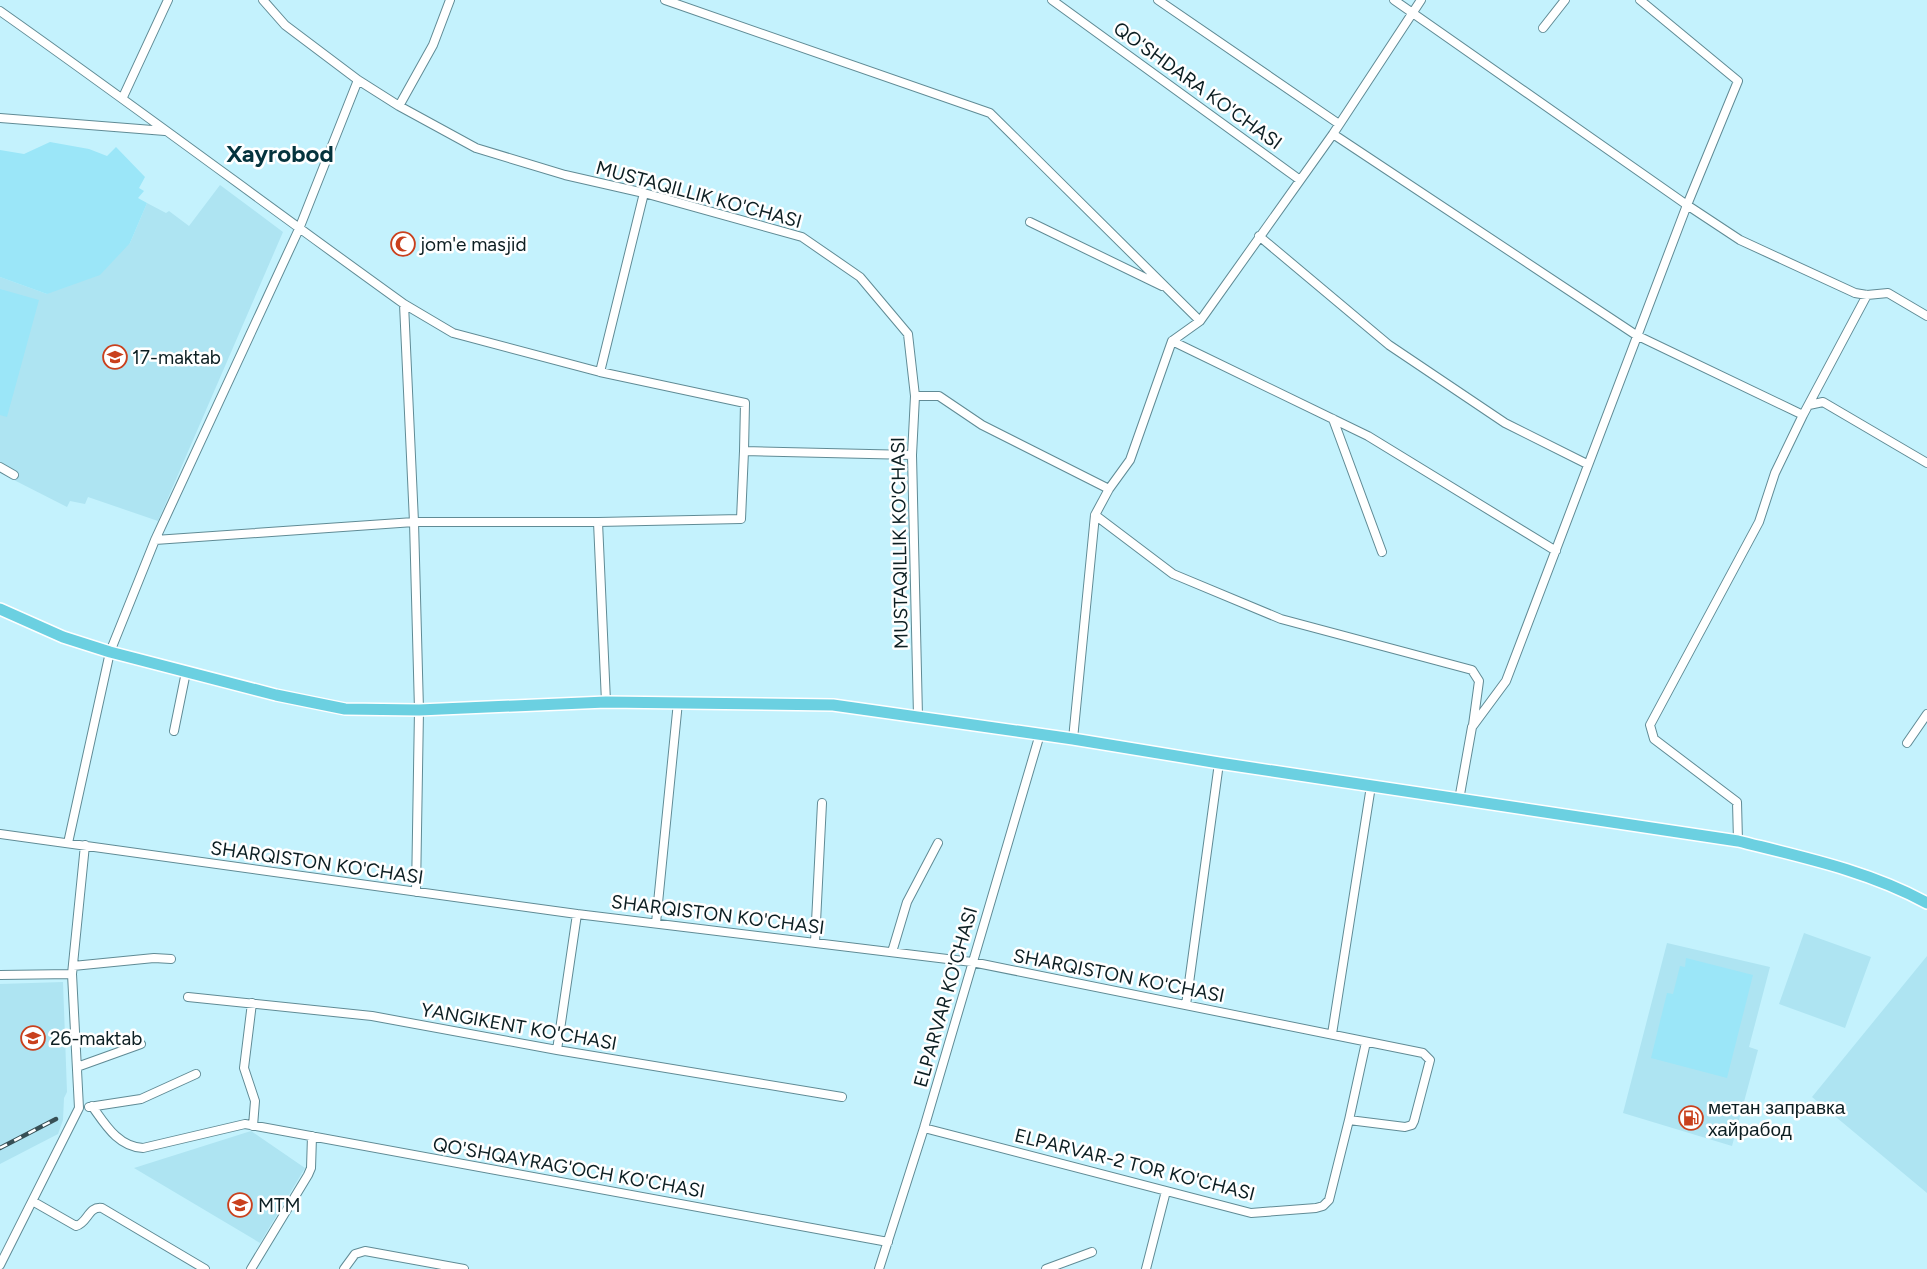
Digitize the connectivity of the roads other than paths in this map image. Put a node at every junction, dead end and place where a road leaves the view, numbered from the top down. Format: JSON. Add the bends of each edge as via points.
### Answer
{"nodes":[{"id":1,"x":168,"y":0,"type":"edge"},
{"id":2,"x":263,"y":0,"type":"edge"},
{"id":3,"x":450,"y":0,"type":"edge"},
{"id":4,"x":665,"y":0,"type":"edge"},
{"id":5,"x":1052,"y":0,"type":"edge"},
{"id":6,"x":1158,"y":0,"type":"edge"},
{"id":7,"x":1394,"y":0,"type":"edge"},
{"id":8,"x":1421,"y":0,"type":"edge"},
{"id":9,"x":1565,"y":0,"type":"edge"},
{"id":10,"x":1640,"y":0,"type":"edge"},
{"id":11,"x":0,"y":11,"type":"edge"},
{"id":12,"x":1412,"y":12,"type":"junction"},
{"id":13,"x":1543,"y":28,"type":"dead end"},
{"id":14,"x":358,"y":80,"type":"junction"},
{"id":15,"x":123,"y":97,"type":"junction"},
{"id":16,"x":399,"y":106,"type":"junction"},
{"id":17,"x":0,"y":118,"type":"edge"},
{"id":18,"x":1339,"y":124,"type":"junction"},
{"id":19,"x":165,"y":131,"type":"junction"},
{"id":20,"x":1333,"y":134,"type":"junction"},
{"id":21,"x":1300,"y":180,"type":"junction"},
{"id":22,"x":644,"y":193,"type":"junction"},
{"id":23,"x":1687,"y":205,"type":"junction"},
{"id":24,"x":1030,"y":222,"type":"dead end"},
{"id":25,"x":299,"y":229,"type":"junction"},
{"id":26,"x":1259,"y":236,"type":"junction"},
{"id":27,"x":1168,"y":289,"type":"junction"},
{"id":28,"x":1867,"y":295,"type":"junction"},
{"id":29,"x":404,"y":304,"type":"junction"},
{"id":30,"x":1927,"y":316,"type":"edge"},
{"id":31,"x":1200,"y":321,"type":"junction"},
{"id":32,"x":1636,"y":335,"type":"junction"},
{"id":33,"x":1172,"y":341,"type":"junction"},
{"id":34,"x":600,"y":372,"type":"junction"},
{"id":35,"x":915,"y":396,"type":"junction"},
{"id":36,"x":1809,"y":405,"type":"junction"},
{"id":37,"x":1803,"y":415,"type":"junction"},
{"id":38,"x":1333,"y":419,"type":"junction"},
{"id":39,"x":744,"y":451,"type":"junction"},
{"id":40,"x":912,"y":455,"type":"junction"},
{"id":41,"x":1927,"y":463,"type":"edge"},
{"id":42,"x":1588,"y":464,"type":"junction"},
{"id":43,"x":0,"y":467,"type":"edge"},
{"id":44,"x":14,"y":475,"type":"dead end"},
{"id":45,"x":1109,"y":489,"type":"junction"},
{"id":46,"x":1095,"y":515,"type":"junction"},
{"id":47,"x":414,"y":522,"type":"junction"},
{"id":48,"x":598,"y":522,"type":"junction"},
{"id":49,"x":155,"y":540,"type":"junction"},
{"id":50,"x":1556,"y":551,"type":"junction"},
{"id":51,"x":1382,"y":552,"type":"dead end"},
{"id":52,"x":0,"y":609,"type":"edge"},
{"id":53,"x":110,"y":652,"type":"junction"},
{"id":54,"x":186,"y":672,"type":"junction"},
{"id":55,"x":606,"y":702,"type":"junction"},
{"id":56,"x":678,"y":702,"type":"junction"},
{"id":57,"x":419,"y":710,"type":"junction"},
{"id":58,"x":1927,"y":714,"type":"edge"},
{"id":59,"x":918,"y":716,"type":"junction"},
{"id":60,"x":1472,"y":727,"type":"junction"},
{"id":61,"x":174,"y":731,"type":"dead end"},
{"id":62,"x":1040,"y":734,"type":"junction"},
{"id":63,"x":1073,"y":739,"type":"junction"},
{"id":64,"x":1907,"y":743,"type":"dead end"},
{"id":65,"x":1219,"y":763,"type":"junction"},
{"id":66,"x":1371,"y":786,"type":"junction"},
{"id":67,"x":1459,"y":800,"type":"junction"},
{"id":68,"x":822,"y":803,"type":"dead end"},
{"id":69,"x":0,"y":834,"type":"edge"},
{"id":70,"x":1738,"y":841,"type":"junction"},
{"id":71,"x":68,"y":843,"type":"junction"},
{"id":72,"x":938,"y":843,"type":"dead end"},
{"id":73,"x":85,"y":846,"type":"junction"},
{"id":74,"x":416,"y":892,"type":"junction"},
{"id":75,"x":1927,"y":903,"type":"edge"},
{"id":76,"x":578,"y":914,"type":"junction"},
{"id":77,"x":656,"y":923,"type":"junction"},
{"id":78,"x":815,"y":942,"type":"junction"},
{"id":79,"x":892,"y":952,"type":"junction"},
{"id":80,"x":171,"y":959,"type":"dead end"},
{"id":81,"x":972,"y":962,"type":"junction"},
{"id":82,"x":73,"y":970,"type":"junction"},
{"id":83,"x":0,"y":975,"type":"edge"},
{"id":84,"x":188,"y":996,"type":"dead end"},
{"id":85,"x":252,"y":1003,"type":"junction"},
{"id":86,"x":1186,"y":1005,"type":"junction"},
{"id":87,"x":1332,"y":1034,"type":"junction"},
{"id":88,"x":1366,"y":1042,"type":"junction"},
{"id":89,"x":141,"y":1044,"type":"dead end"},
{"id":90,"x":557,"y":1050,"type":"junction"},
{"id":91,"x":77,"y":1067,"type":"junction"},
{"id":92,"x":196,"y":1074,"type":"dead end"},
{"id":93,"x":842,"y":1097,"type":"dead end"},
{"id":94,"x":92,"y":1106,"type":"junction"},
{"id":95,"x":80,"y":1108,"type":"junction"},
{"id":96,"x":1349,"y":1120,"type":"junction"},
{"id":97,"x":253,"y":1126,"type":"junction"},
{"id":98,"x":924,"y":1128,"type":"junction"},
{"id":99,"x":312,"y":1136,"type":"junction"},
{"id":100,"x":1166,"y":1191,"type":"junction"},
{"id":101,"x":34,"y":1202,"type":"junction"},
{"id":102,"x":888,"y":1242,"type":"junction"},
{"id":103,"x":1092,"y":1252,"type":"dead end"},
{"id":104,"x":414,"y":1260,"type":"junction"},
{"id":105,"x":0,"y":1265,"type":"edge"},
{"id":106,"x":205,"y":1269,"type":"edge"},
{"id":107,"x":251,"y":1269,"type":"edge"},
{"id":108,"x":344,"y":1269,"type":"edge"},
{"id":109,"x":417,"y":1269,"type":"edge"},
{"id":110,"x":464,"y":1269,"type":"edge"},
{"id":111,"x":879,"y":1269,"type":"edge"},
{"id":112,"x":1046,"y":1269,"type":"edge"},
{"id":113,"x":1146,"y":1269,"type":"edge"}],
"edges":[{"from":1,"to":15,"type":"street"},
{"from":2,"to":14,"type":"street","name":"MUSTAQILLIK KO'CHASI","via":[[285,25]]},
{"from":3,"to":16,"type":"street","via":[[433,44]]},
{"from":4,"to":27,"type":"street","via":[[990,113]]},
{"from":5,"to":21,"type":"street","name":"QO'SHDARA KO'CHASI"},
{"from":6,"to":18,"type":"street"},
{"from":7,"to":12,"type":"street"},
{"from":8,"to":12,"type":"street"},
{"from":9,"to":13,"type":"street"},
{"from":10,"to":23,"type":"street","via":[[1738,81]]},
{"from":11,"to":15,"type":"street"},
{"from":12,"to":18,"type":"street"},
{"from":12,"to":23,"type":"street"},
{"from":14,"to":16,"type":"street","name":"MUSTAQILLIK KO'CHASI"},
{"from":14,"to":25,"type":"street"},
{"from":15,"to":19,"type":"street"},
{"from":16,"to":22,"type":"street","name":"MUSTAQILLIK KO'CHASI","via":[[476,148],[565,175]]},
{"from":17,"to":19,"type":"street"},
{"from":18,"to":20,"type":"street"},
{"from":19,"to":25,"type":"street"},
{"from":20,"to":21,"type":"street"},
{"from":20,"to":32,"type":"street"},
{"from":21,"to":26,"type":"street"},
{"from":22,"to":34,"type":"street"},
{"from":22,"to":35,"type":"street","name":"MUSTAQILLIK KO'CHASI","via":[[802,236],[860,277],[908,334]]},
{"from":23,"to":28,"type":"street","via":[[1740,240],[1855,293]]},
{"from":23,"to":32,"type":"street"},
{"from":24,"to":27,"type":"street"},
{"from":25,"to":29,"type":"street"},
{"from":25,"to":49,"type":"street"},
{"from":26,"to":31,"type":"street"},
{"from":26,"to":42,"type":"street","via":[[1389,345],[1506,423]]},
{"from":27,"to":31,"type":"street"},
{"from":28,"to":30,"type":"street","via":[[1888,293]]},
{"from":28,"to":36,"type":"street"},
{"from":29,"to":34,"type":"street","via":[[453,334]]},
{"from":29,"to":47,"type":"street"},
{"from":31,"to":33,"type":"street"},
{"from":32,"to":37,"type":"street"},
{"from":32,"to":42,"type":"street"},
{"from":33,"to":38,"type":"street"},
{"from":33,"to":45,"type":"street","via":[[1130,460]]},
{"from":34,"to":39,"type":"street","via":[[744,403]]},
{"from":35,"to":40,"type":"street","name":"MUSTAQILLIK KO'CHASI"},
{"from":35,"to":45,"type":"street","via":[[939,396],[982,425]]},
{"from":36,"to":37,"type":"street"},
{"from":36,"to":41,"type":"street","via":[[1823,402]]},
{"from":37,"to":70,"type":"street","via":[[1775,473],[1760,522],[1650,725],[1654,739],[1737,802]]},
{"from":38,"to":50,"type":"street","via":[[1368,436]]},
{"from":38,"to":51,"type":"street"},
{"from":39,"to":40,"type":"street"},
{"from":39,"to":48,"type":"street","via":[[741,519]]},
{"from":40,"to":59,"type":"street","name":"MUSTAQILLIK KO'CHASI"},
{"from":42,"to":50,"type":"street"},
{"from":43,"to":44,"type":"street"},
{"from":45,"to":46,"type":"street"},
{"from":46,"to":60,"type":"street","via":[[1173,574],[1281,619],[1472,670],[1479,681]]},
{"from":46,"to":63,"type":"street"},
{"from":47,"to":48,"type":"street"},
{"from":47,"to":49,"type":"street"},
{"from":47,"to":57,"type":"street"},
{"from":48,"to":55,"type":"street"},
{"from":49,"to":53,"type":"street"},
{"from":50,"to":60,"type":"street","via":[[1506,681]]},
{"from":52,"to":53,"type":"main road","via":[[64,637]]},
{"from":53,"to":54,"type":"main road"},
{"from":53,"to":71,"type":"street"},
{"from":54,"to":57,"type":"main road","via":[[345,709]]},
{"from":54,"to":61,"type":"street"},
{"from":55,"to":56,"type":"main road"},
{"from":55,"to":57,"type":"main road"},
{"from":56,"to":59,"type":"main road","via":[[833,704]]},
{"from":56,"to":77,"type":"street"},
{"from":57,"to":74,"type":"street"},
{"from":58,"to":64,"type":"street"},
{"from":59,"to":62,"type":"main road"},
{"from":60,"to":67,"type":"street"},
{"from":62,"to":63,"type":"main road"},
{"from":62,"to":81,"type":"street","name":"ELPARVAR KO'CHASI"},
{"from":63,"to":65,"type":"main road"},
{"from":65,"to":66,"type":"main road"},
{"from":65,"to":86,"type":"street"},
{"from":66,"to":67,"type":"main road"},
{"from":66,"to":87,"type":"street"},
{"from":67,"to":70,"type":"main road"},
{"from":68,"to":78,"type":"street"},
{"from":69,"to":71,"type":"street","name":"SHARQISTON KO'CHASI"},
{"from":70,"to":75,"type":"main road","via":[[1864,876]]},
{"from":71,"to":73,"type":"street","name":"SHARQISTON KO'CHASI"},
{"from":72,"to":79,"type":"street","via":[[907,902]]},
{"from":73,"to":74,"type":"street","name":"SHARQISTON KO'CHASI"},
{"from":73,"to":82,"type":"street"},
{"from":74,"to":76,"type":"street","name":"SHARQISTON KO'CHASI"},
{"from":76,"to":77,"type":"street","name":"SHARQISTON KO'CHASI"},
{"from":76,"to":90,"type":"street"},
{"from":77,"to":78,"type":"street","name":"SHARQISTON KO'CHASI"},
{"from":78,"to":79,"type":"street","name":"SHARQISTON KO'CHASI"},
{"from":79,"to":81,"type":"street","name":"SHARQISTON KO'CHASI"},
{"from":80,"to":82,"type":"street","via":[[154,958]]},
{"from":81,"to":86,"type":"street","name":"SHARQISTON KO'CHASI"},
{"from":81,"to":98,"type":"street","name":"ELPARVAR KO'CHASI"},
{"from":82,"to":83,"type":"street"},
{"from":82,"to":91,"type":"street"},
{"from":84,"to":85,"type":"street","name":"YANGIKENT KO'CHASI"},
{"from":85,"to":90,"type":"street","name":"YANGIKENT KO'CHASI","via":[[372,1016]]},
{"from":85,"to":97,"type":"street","via":[[244,1068],[254,1101]]},
{"from":86,"to":87,"type":"street","name":"SHARQISTON KO'CHASI"},
{"from":87,"to":88,"type":"street","name":"SHARQISTON KO'CHASI"},
{"from":88,"to":96,"type":"street","name":"ELPARVAR-2 TOR KO'CHASI"},
{"from":88,"to":96,"type":"street","name":"SHARQISTON KO'CHASI","via":[[1423,1053],[1430,1064],[1412,1125],[1405,1127]]},
{"from":89,"to":91,"type":"street"},
{"from":90,"to":93,"type":"street","name":"YANGIKENT KO'CHASI"},
{"from":91,"to":95,"type":"street"},
{"from":92,"to":94,"type":"street","via":[[140,1099]]},
{"from":94,"to":95,"type":"street"},
{"from":94,"to":97,"type":"street","name":"QO'SHQAYRAG'OCH KO'CHASI","via":[[112,1133],[136,1148],[245,1124]]},
{"from":95,"to":101,"type":"street"},
{"from":96,"to":100,"type":"street","name":"ELPARVAR-2 TOR KO'CHASI","via":[[1330,1197],[1323,1206],[1251,1213]]},
{"from":97,"to":99,"type":"street","name":"QO'SHQAYRAG'OCH KO'CHASI"},
{"from":98,"to":100,"type":"street","name":"ELPARVAR-2 TOR KO'CHASI"},
{"from":98,"to":102,"type":"street","name":"ELPARVAR KO'CHASI"},
{"from":99,"to":102,"type":"street","name":"QO'SHQAYRAG'OCH KO'CHASI"},
{"from":99,"to":107,"type":"street","via":[[308,1175]]},
{"from":100,"to":113,"type":"street"},
{"from":101,"to":105,"type":"street"},
{"from":101,"to":106,"type":"street","via":[[76,1226],[80,1226],[91,1211],[102,1208]]},
{"from":102,"to":111,"type":"street","name":"ELPARVAR KO'CHASI"},
{"from":103,"to":112,"type":"street"},
{"from":104,"to":108,"type":"street","via":[[365,1251],[350,1259]]},
{"from":104,"to":109,"type":"street"},
{"from":104,"to":110,"type":"street"}]}
